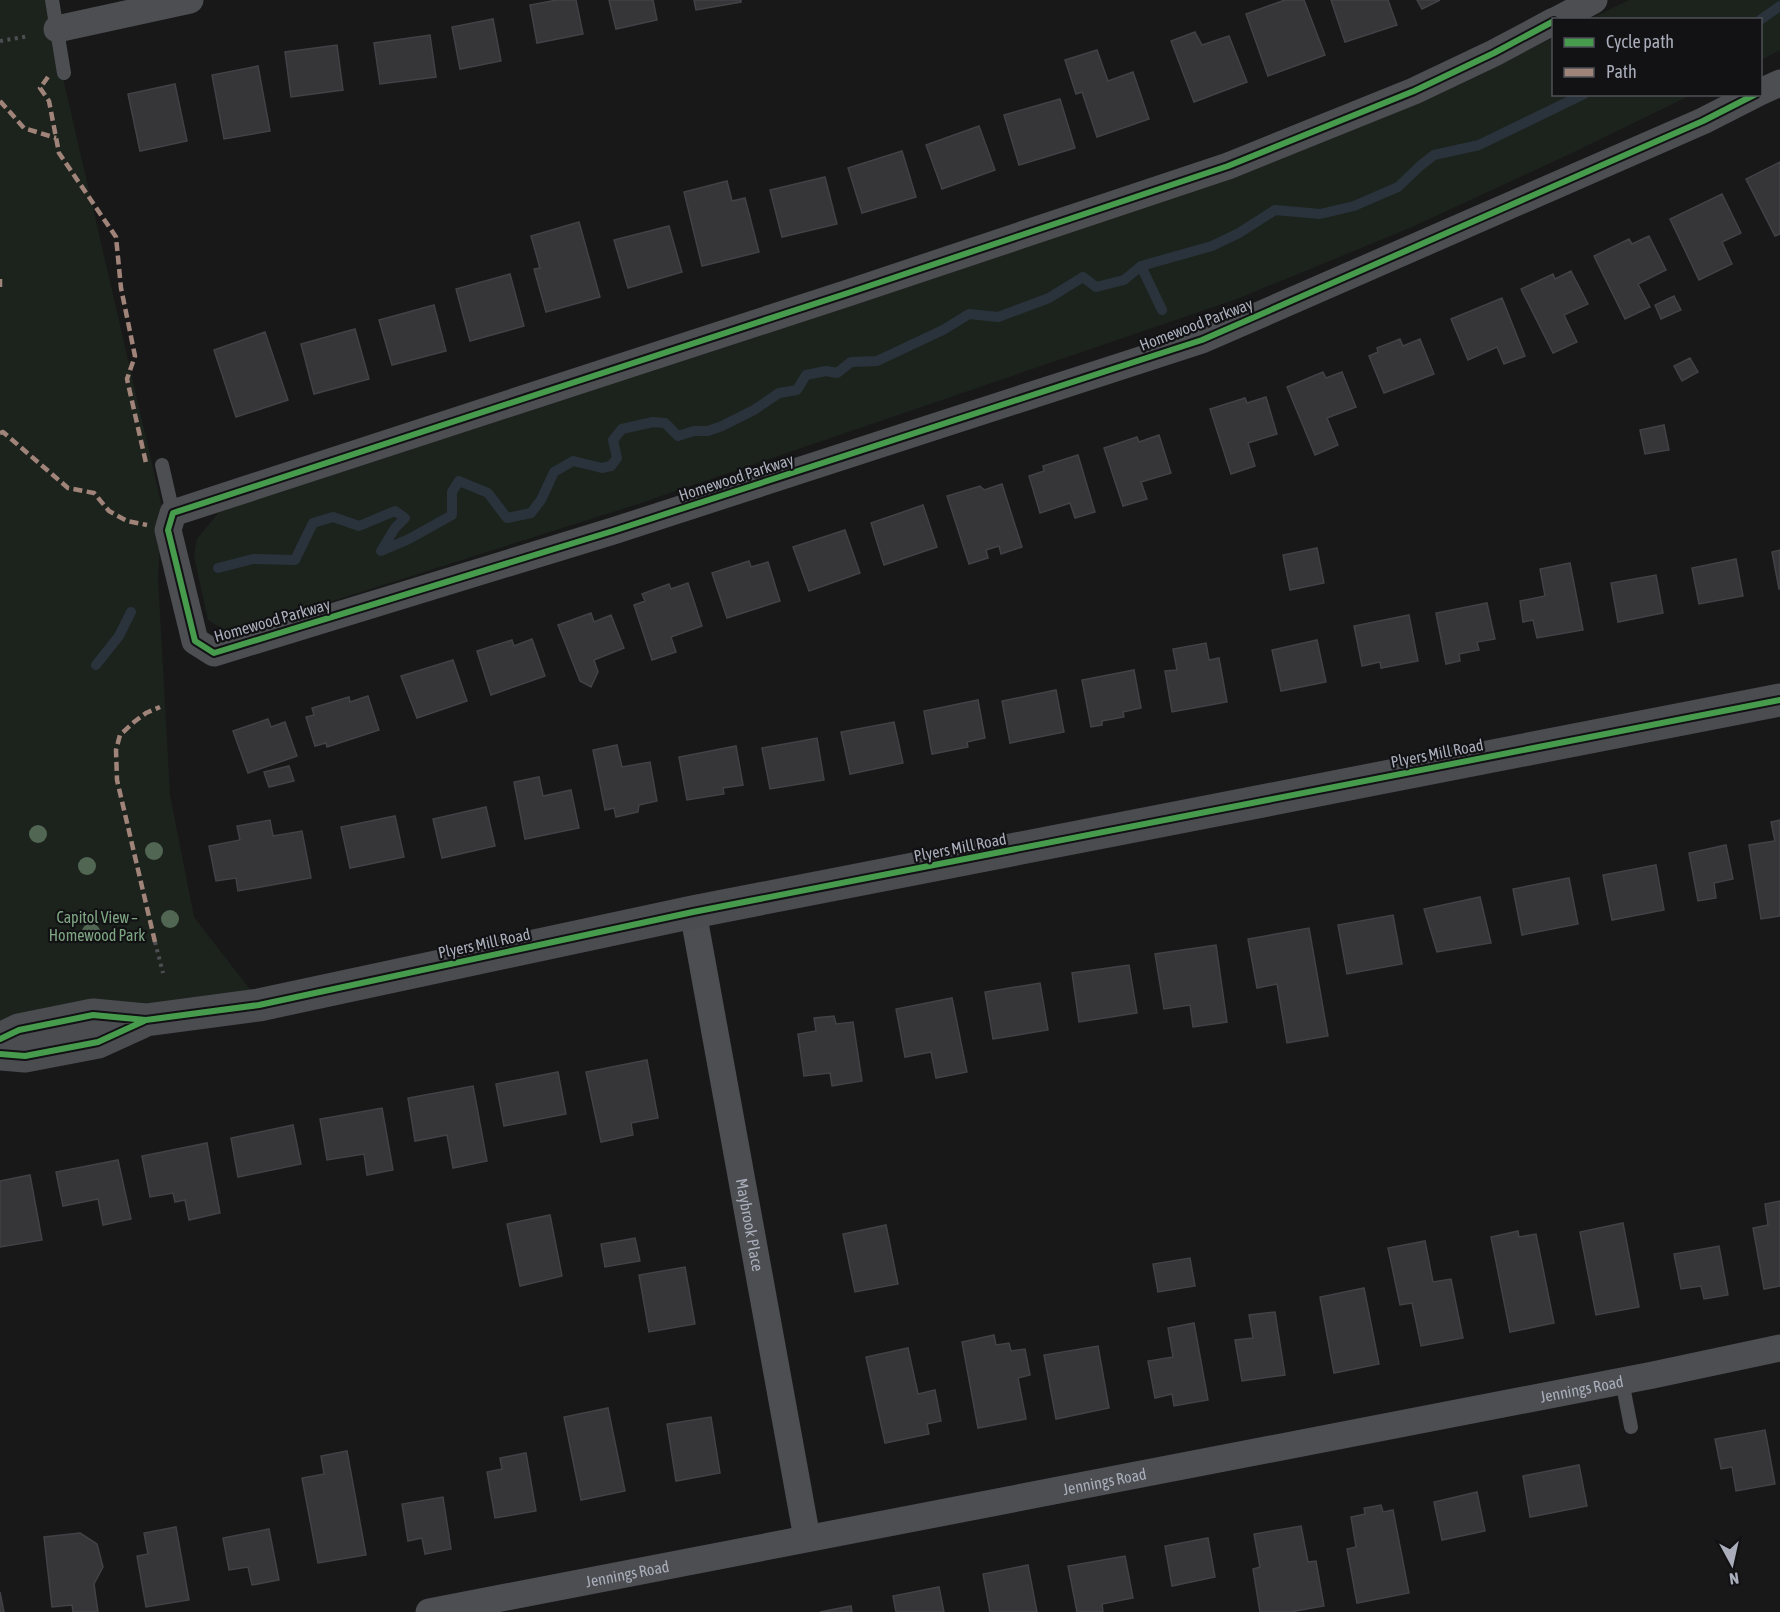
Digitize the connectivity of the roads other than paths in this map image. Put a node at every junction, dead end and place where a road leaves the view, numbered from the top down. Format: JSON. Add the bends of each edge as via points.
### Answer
{"nodes":[{"id":1,"x":52,"y":0,"type":"edge"},
{"id":2,"x":189,"y":0,"type":"edge"},
{"id":3,"x":1594,"y":0,"type":"edge"},
{"id":4,"x":1559,"y":18,"type":"edge"},
{"id":5,"x":1552,"y":22,"type":"edge"},
{"id":6,"x":48,"y":32,"type":"junction"},
{"id":7,"x":64,"y":73,"type":"dead end"},
{"id":8,"x":1780,"y":83,"type":"edge"},
{"id":9,"x":1762,"y":92,"type":"edge"},
{"id":10,"x":1752,"y":96,"type":"edge"},
{"id":11,"x":162,"y":465,"type":"dead end"},
{"id":12,"x":173,"y":513,"type":"junction"},
{"id":13,"x":1780,"y":700,"type":"edge"},
{"id":14,"x":693,"y":912,"type":"junction"},
{"id":15,"x":146,"y":1020,"type":"junction"},
{"id":16,"x":0,"y":1039,"type":"edge"},
{"id":17,"x":0,"y":1054,"type":"edge"},
{"id":18,"x":1780,"y":1348,"type":"edge"},
{"id":19,"x":1622,"y":1381,"type":"junction"},
{"id":20,"x":1632,"y":1427,"type":"dead end"},
{"id":21,"x":807,"y":1538,"type":"junction"},
{"id":22,"x":429,"y":1612,"type":"edge"}],
"edges":[{"from":1,"to":6,"type":"lane"},
{"from":2,"to":6,"type":"street"},
{"from":3,"to":4,"type":"street"},
{"from":5,"to":12,"type":"street","via":[[1414,91],[1216,170]]},
{"from":6,"to":7,"type":"lane"},
{"from":8,"to":9,"type":"street"},
{"from":10,"to":12,"type":"street","name":"Homewood Parkway","via":[[1692,126],[1202,340],[625,527],[214,653],[195,641],[168,530]]},
{"from":11,"to":12,"type":"lane"},
{"from":13,"to":14,"type":"street","name":"Plyers Mill Road"},
{"from":14,"to":15,"type":"street","name":"Plyers Mill Road","via":[[260,1005]]},
{"from":14,"to":21,"type":"street","name":"Maybrook Place"},
{"from":15,"to":16,"type":"street","name":"Plyers Mill Road","via":[[93,1015],[19,1030]]},
{"from":15,"to":17,"type":"street","name":"Plyers Mill Road","via":[[98,1042],[25,1056]]},
{"from":18,"to":19,"type":"street","name":"Jennings Road"},
{"from":19,"to":20,"type":"lane"},
{"from":19,"to":21,"type":"street","name":"Jennings Road"},
{"from":21,"to":22,"type":"street","name":"Jennings Road"}]}
